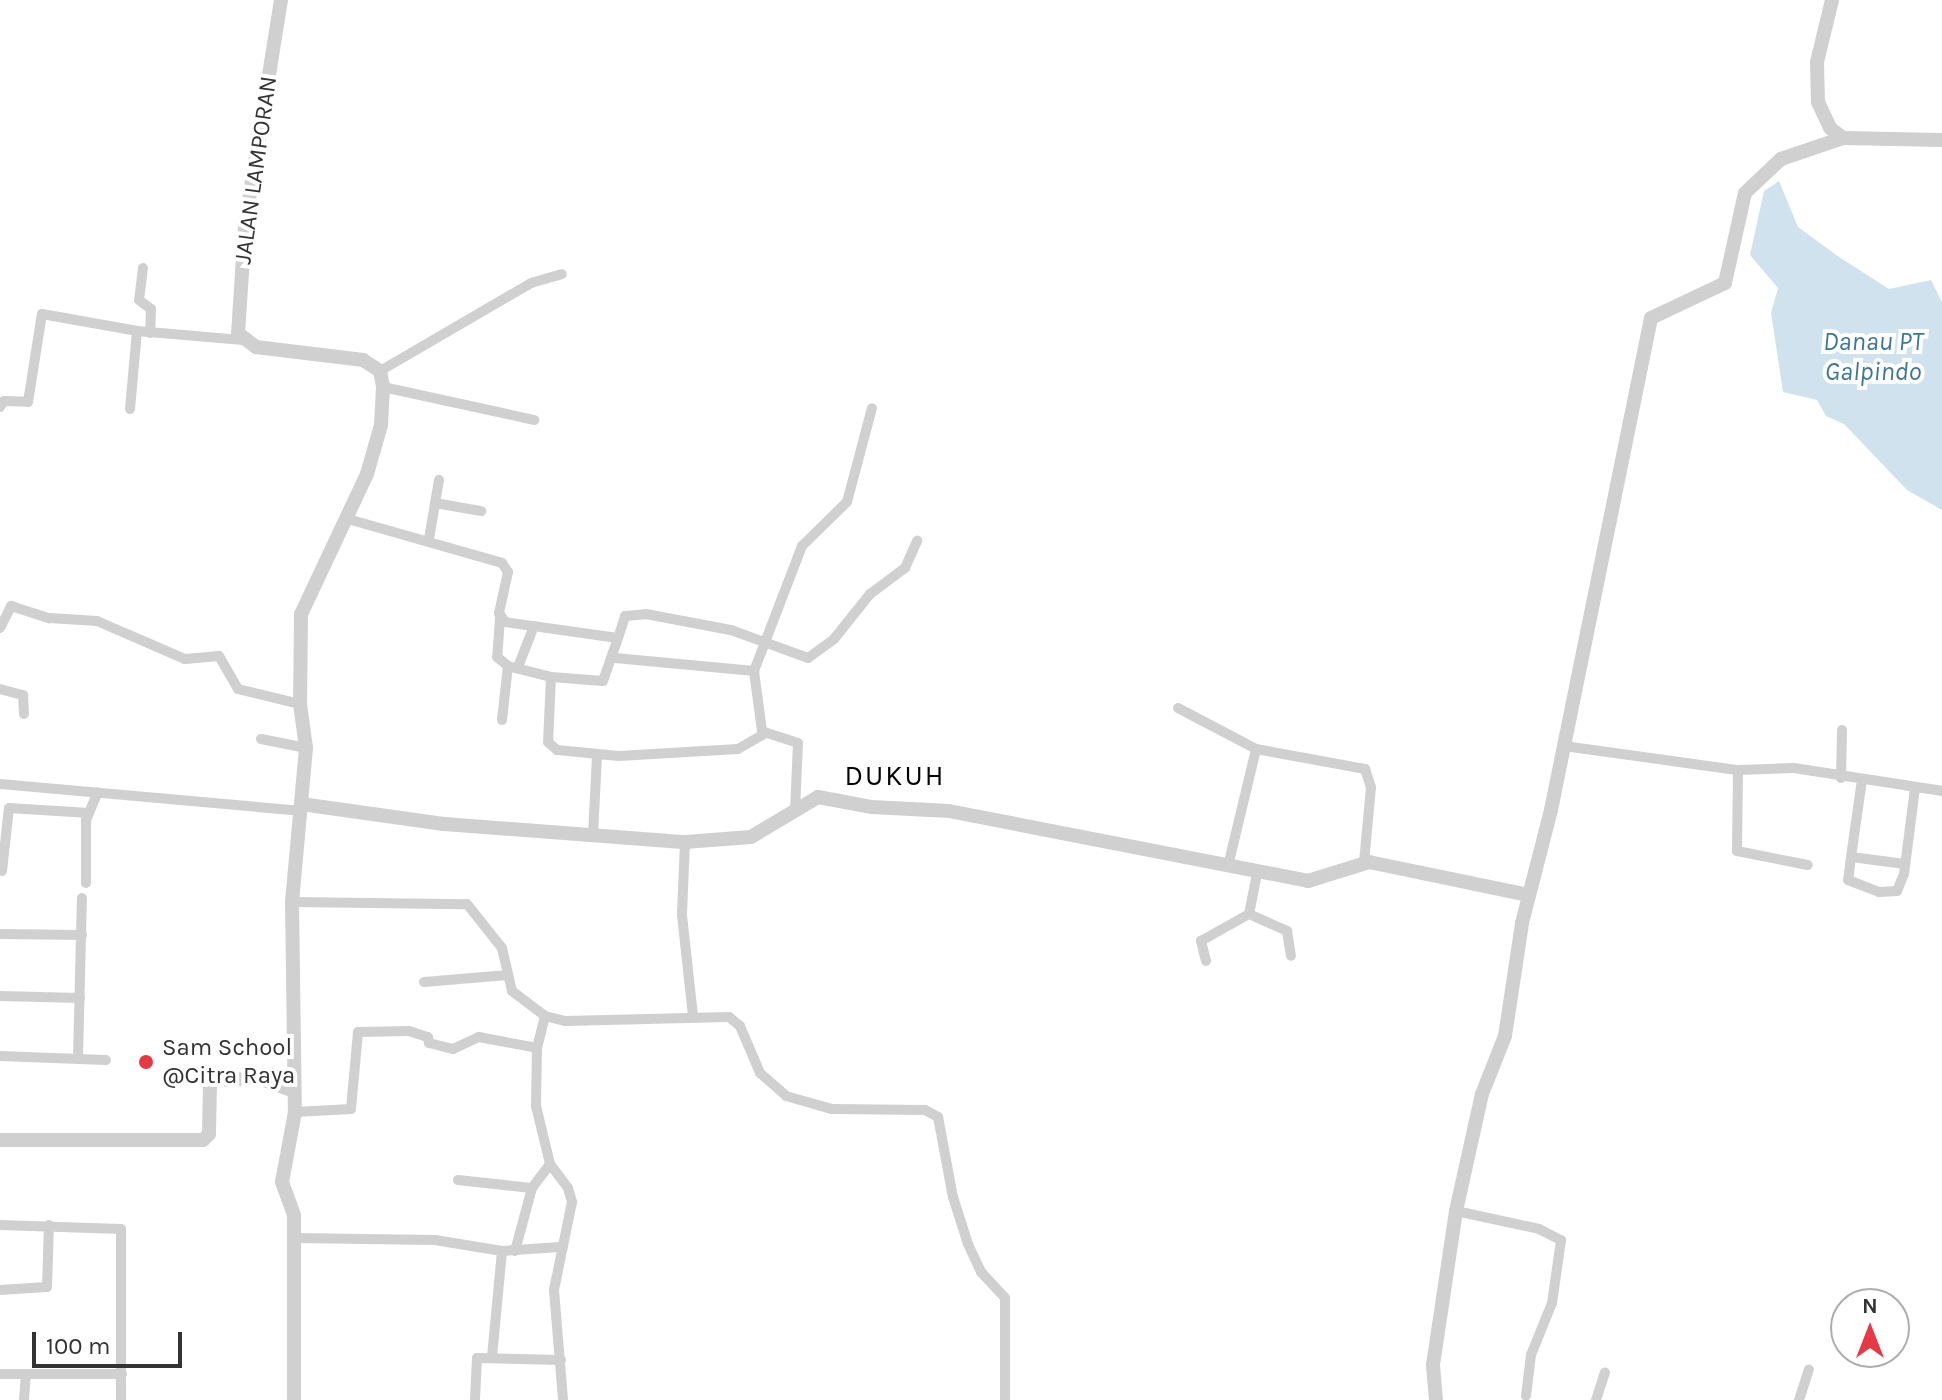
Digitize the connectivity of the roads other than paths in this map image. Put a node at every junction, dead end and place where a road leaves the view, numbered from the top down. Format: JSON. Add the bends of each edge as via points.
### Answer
{"nodes":[{"id":1,"x":281,"y":0,"type":"edge"},
{"id":2,"x":1832,"y":0,"type":"edge"},
{"id":3,"x":1843,"y":138,"type":"junction"},
{"id":4,"x":1942,"y":140,"type":"edge"},
{"id":5,"x":143,"y":268,"type":"dead end"},
{"id":6,"x":562,"y":274,"type":"dead end"},
{"id":7,"x":137,"y":331,"type":"junction"},
{"id":8,"x":150,"y":333,"type":"junction"},
{"id":9,"x":241,"y":340,"type":"junction"},
{"id":10,"x":380,"y":371,"type":"junction"},
{"id":11,"x":383,"y":387,"type":"junction"},
{"id":12,"x":0,"y":407,"type":"edge"},
{"id":13,"x":872,"y":408,"type":"dead end"},
{"id":14,"x":130,"y":409,"type":"dead end"},
{"id":15,"x":534,"y":420,"type":"dead end"},
{"id":16,"x":439,"y":480,"type":"dead end"},
{"id":17,"x":435,"y":503,"type":"junction"},
{"id":18,"x":481,"y":511,"type":"dead end"},
{"id":19,"x":348,"y":519,"type":"junction"},
{"id":20,"x":429,"y":539,"type":"junction"},
{"id":21,"x":917,"y":541,"type":"dead end"},
{"id":22,"x":500,"y":618,"type":"junction"},
{"id":23,"x":534,"y":626,"type":"junction"},
{"id":24,"x":0,"y":628,"type":"edge"},
{"id":25,"x":618,"y":638,"type":"junction"},
{"id":26,"x":764,"y":641,"type":"junction"},
{"id":27,"x":615,"y":658,"type":"junction"},
{"id":28,"x":513,"y":666,"type":"junction"},
{"id":29,"x":754,"y":671,"type":"junction"},
{"id":30,"x":551,"y":677,"type":"junction"},
{"id":31,"x":0,"y":689,"type":"edge"},
{"id":32,"x":300,"y":704,"type":"junction"},
{"id":33,"x":1178,"y":708,"type":"dead end"},
{"id":34,"x":24,"y":714,"type":"dead end"},
{"id":35,"x":502,"y":720,"type":"dead end"},
{"id":36,"x":1842,"y":730,"type":"dead end"},
{"id":37,"x":764,"y":734,"type":"junction"},
{"id":38,"x":261,"y":739,"type":"dead end"},
{"id":39,"x":1564,"y":746,"type":"junction"},
{"id":40,"x":306,"y":748,"type":"junction"},
{"id":41,"x":1256,"y":749,"type":"junction"},
{"id":42,"x":597,"y":755,"type":"junction"},
{"id":43,"x":1738,"y":770,"type":"junction"},
{"id":44,"x":1841,"y":778,"type":"junction"},
{"id":45,"x":1862,"y":780,"type":"junction"},
{"id":46,"x":0,"y":784,"type":"edge"},
{"id":47,"x":1915,"y":788,"type":"junction"},
{"id":48,"x":1942,"y":791,"type":"edge"},
{"id":49,"x":98,"y":792,"type":"junction"},
{"id":50,"x":301,"y":808,"type":"junction"},
{"id":51,"x":795,"y":811,"type":"junction"},
{"id":52,"x":89,"y":813,"type":"junction"},
{"id":53,"x":593,"y":835,"type":"junction"},
{"id":54,"x":685,"y":842,"type":"junction"},
{"id":55,"x":1851,"y":857,"type":"junction"},
{"id":56,"x":1364,"y":863,"type":"junction"},
{"id":57,"x":1905,"y":864,"type":"junction"},
{"id":58,"x":1808,"y":865,"type":"dead end"},
{"id":59,"x":1228,"y":866,"type":"junction"},
{"id":60,"x":2,"y":871,"type":"dead end"},
{"id":61,"x":1257,"y":874,"type":"junction"},
{"id":62,"x":86,"y":883,"type":"dead end"},
{"id":63,"x":1529,"y":895,"type":"junction"},
{"id":64,"x":82,"y":898,"type":"dead end"},
{"id":65,"x":292,"y":902,"type":"junction"},
{"id":66,"x":1249,"y":914,"type":"junction"},
{"id":67,"x":0,"y":934,"type":"edge"},
{"id":68,"x":82,"y":935,"type":"junction"},
{"id":69,"x":1291,"y":956,"type":"dead end"},
{"id":70,"x":1206,"y":961,"type":"dead end"},
{"id":71,"x":508,"y":975,"type":"junction"},
{"id":72,"x":424,"y":982,"type":"dead end"},
{"id":73,"x":0,"y":996,"type":"edge"},
{"id":74,"x":80,"y":998,"type":"junction"},
{"id":75,"x":545,"y":1016,"type":"junction"},
{"id":76,"x":693,"y":1017,"type":"junction"},
{"id":77,"x":537,"y":1048,"type":"junction"},
{"id":78,"x":0,"y":1056,"type":"edge"},
{"id":79,"x":78,"y":1058,"type":"junction"},
{"id":80,"x":106,"y":1060,"type":"dead end"},
{"id":81,"x":294,"y":1091,"type":"junction"},
{"id":82,"x":295,"y":1112,"type":"junction"},
{"id":83,"x":0,"y":1140,"type":"edge"},
{"id":84,"x":550,"y":1164,"type":"junction"},
{"id":85,"x":458,"y":1180,"type":"dead end"},
{"id":86,"x":532,"y":1188,"type":"junction"},
{"id":87,"x":1456,"y":1211,"type":"junction"},
{"id":88,"x":0,"y":1225,"type":"edge"},
{"id":89,"x":49,"y":1225,"type":"junction"},
{"id":90,"x":295,"y":1238,"type":"junction"},
{"id":91,"x":560,"y":1247,"type":"junction"},
{"id":92,"x":502,"y":1251,"type":"junction"},
{"id":93,"x":515,"y":1251,"type":"junction"},
{"id":94,"x":0,"y":1290,"type":"edge"},
{"id":95,"x":492,"y":1357,"type":"junction"},
{"id":96,"x":561,"y":1360,"type":"junction"},
{"id":97,"x":1809,"y":1370,"type":"dead end"},
{"id":98,"x":1605,"y":1372,"type":"dead end"},
{"id":99,"x":0,"y":1374,"type":"edge"},
{"id":100,"x":26,"y":1374,"type":"junction"},
{"id":101,"x":122,"y":1374,"type":"junction"},
{"id":102,"x":1526,"y":1396,"type":"dead end"},
{"id":103,"x":24,"y":1400,"type":"edge"},
{"id":104,"x":121,"y":1400,"type":"edge"},
{"id":105,"x":294,"y":1400,"type":"edge"},
{"id":106,"x":475,"y":1400,"type":"edge"},
{"id":107,"x":563,"y":1400,"type":"edge"},
{"id":108,"x":1005,"y":1400,"type":"edge"},
{"id":109,"x":1436,"y":1400,"type":"edge"},
{"id":110,"x":1596,"y":1400,"type":"edge"},
{"id":111,"x":1799,"y":1400,"type":"edge"}],
"edges":[{"from":1,"to":9,"type":"street","name":"JALAN LAMPORAN","via":[[245,226]]},
{"from":2,"to":3,"type":"street","via":[[1817,62],[1818,102],[1830,128]]},
{"from":3,"to":4,"type":"street"},
{"from":3,"to":39,"type":"street","via":[[1767,168],[1741,202],[1725,283],[1651,318]]},
{"from":5,"to":8,"type":"street","via":[[139,300],[151,309]]},
{"from":6,"to":10,"type":"street","via":[[531,283]]},
{"from":7,"to":8,"type":"street"},
{"from":7,"to":12,"type":"street","via":[[42,314],[28,402],[4,401]]},
{"from":7,"to":14,"type":"street"},
{"from":8,"to":9,"type":"street"},
{"from":9,"to":10,"type":"street","via":[[256,347],[363,360]]},
{"from":10,"to":11,"type":"street"},
{"from":11,"to":15,"type":"street"},
{"from":11,"to":19,"type":"street","via":[[381,425]]},
{"from":13,"to":26,"type":"street","via":[[847,502],[802,546]]},
{"from":16,"to":17,"type":"street"},
{"from":17,"to":18,"type":"street"},
{"from":17,"to":20,"type":"street"},
{"from":19,"to":20,"type":"street"},
{"from":19,"to":32,"type":"street","via":[[305,600]]},
{"from":20,"to":22,"type":"street","via":[[505,567]]},
{"from":21,"to":26,"type":"street","via":[[905,568],[870,594],[817,656],[802,656]]},
{"from":22,"to":23,"type":"street"},
{"from":22,"to":28,"type":"street","via":[[495,652]]},
{"from":23,"to":25,"type":"street"},
{"from":23,"to":28,"type":"street"},
{"from":24,"to":32,"type":"street","via":[[11,606],[49,618],[97,621],[185,659],[219,656],[238,689]]},
{"from":25,"to":26,"type":"street","via":[[630,613],[717,627]]},
{"from":25,"to":27,"type":"street"},
{"from":26,"to":29,"type":"street"},
{"from":27,"to":29,"type":"street"},
{"from":27,"to":30,"type":"street","via":[[598,683]]},
{"from":28,"to":30,"type":"street"},
{"from":28,"to":35,"type":"street"},
{"from":29,"to":37,"type":"street"},
{"from":30,"to":42,"type":"street","via":[[548,742],[557,750]]},
{"from":31,"to":34,"type":"street","via":[[23,695]]},
{"from":32,"to":40,"type":"street"},
{"from":33,"to":41,"type":"street"},
{"from":36,"to":44,"type":"street"},
{"from":37,"to":42,"type":"street","via":[[738,749]]},
{"from":37,"to":51,"type":"street","via":[[798,743]]},
{"from":38,"to":40,"type":"street"},
{"from":39,"to":43,"type":"street"},
{"from":39,"to":63,"type":"street"},
{"from":40,"to":50,"type":"street"},
{"from":41,"to":56,"type":"street","via":[[1365,769],[1371,787]]},
{"from":41,"to":59,"type":"street"},
{"from":42,"to":53,"type":"street"},
{"from":43,"to":44,"type":"street","via":[[1794,768]]},
{"from":43,"to":58,"type":"street","via":[[1737,851]]},
{"from":44,"to":45,"type":"street"},
{"from":45,"to":47,"type":"street"},
{"from":45,"to":55,"type":"street"},
{"from":46,"to":49,"type":"street"},
{"from":47,"to":48,"type":"street"},
{"from":47,"to":57,"type":"street"},
{"from":49,"to":50,"type":"street"},
{"from":49,"to":52,"type":"street"},
{"from":50,"to":53,"type":"street"},
{"from":50,"to":65,"type":"street"},
{"from":51,"to":54,"type":"street","via":[[739,840]]},
{"from":51,"to":59,"type":"street","via":[[818,797],[872,807],[949,811]]},
{"from":52,"to":60,"type":"street","via":[[9,808]]},
{"from":52,"to":62,"type":"street"},
{"from":53,"to":54,"type":"street"},
{"from":54,"to":76,"type":"street","via":[[682,915]]},
{"from":55,"to":57,"type":"street"},
{"from":55,"to":57,"type":"street","via":[[1848,880],[1889,893],[1902,883]]},
{"from":56,"to":61,"type":"street","via":[[1322,880]]},
{"from":56,"to":63,"type":"street"},
{"from":59,"to":61,"type":"street"},
{"from":61,"to":66,"type":"street"},
{"from":63,"to":87,"type":"street","via":[[1505,1036],[1482,1094]]},
{"from":64,"to":68,"type":"street"},
{"from":65,"to":71,"type":"street","via":[[459,901],[475,911],[502,948]]},
{"from":65,"to":81,"type":"street"},
{"from":66,"to":69,"type":"street","via":[[1287,931]]},
{"from":66,"to":70,"type":"street","via":[[1201,941]]},
{"from":67,"to":68,"type":"street"},
{"from":68,"to":74,"type":"street"},
{"from":71,"to":72,"type":"street"},
{"from":71,"to":75,"type":"street","via":[[517,997]]},
{"from":73,"to":74,"type":"street"},
{"from":74,"to":79,"type":"street"},
{"from":75,"to":76,"type":"street","via":[[565,1021]]},
{"from":75,"to":77,"type":"street"},
{"from":76,"to":108,"type":"street","via":[[736,1020],[749,1057],[786,1096],[832,1109],[925,1110],[938,1117],[968,1244],[981,1272],[1005,1298]]},
{"from":77,"to":82,"type":"street","via":[[479,1037],[453,1049],[409,1031],[358,1032],[351,1109]]},
{"from":77,"to":84,"type":"street","via":[[536,1106]]},
{"from":78,"to":79,"type":"street"},
{"from":79,"to":80,"type":"street"},
{"from":81,"to":82,"type":"street"},
{"from":81,"to":83,"type":"street","via":[[261,1079],[210,1080],[208,1139]]},
{"from":82,"to":90,"type":"street","via":[[282,1182],[294,1215]]},
{"from":84,"to":86,"type":"street"},
{"from":84,"to":91,"type":"street","via":[[572,1202]]},
{"from":85,"to":86,"type":"street"},
{"from":86,"to":93,"type":"street"},
{"from":87,"to":102,"type":"street","via":[[1539,1229],[1561,1240],[1552,1303],[1531,1355]]},
{"from":87,"to":109,"type":"street","via":[[1433,1365]]},
{"from":88,"to":89,"type":"street"},
{"from":89,"to":94,"type":"street","via":[[47,1287]]},
{"from":89,"to":101,"type":"street","via":[[121,1229]]},
{"from":90,"to":92,"type":"street","via":[[435,1240]]},
{"from":90,"to":105,"type":"street"},
{"from":91,"to":93,"type":"street"},
{"from":91,"to":96,"type":"street","via":[[554,1290]]},
{"from":92,"to":93,"type":"street"},
{"from":92,"to":95,"type":"street"},
{"from":95,"to":96,"type":"street"},
{"from":95,"to":106,"type":"street","via":[[475,1361]]},
{"from":96,"to":107,"type":"street"},
{"from":97,"to":111,"type":"street"},
{"from":98,"to":110,"type":"street"},
{"from":99,"to":100,"type":"street"},
{"from":100,"to":101,"type":"street"},
{"from":100,"to":103,"type":"street"},
{"from":101,"to":104,"type":"street"}]}
